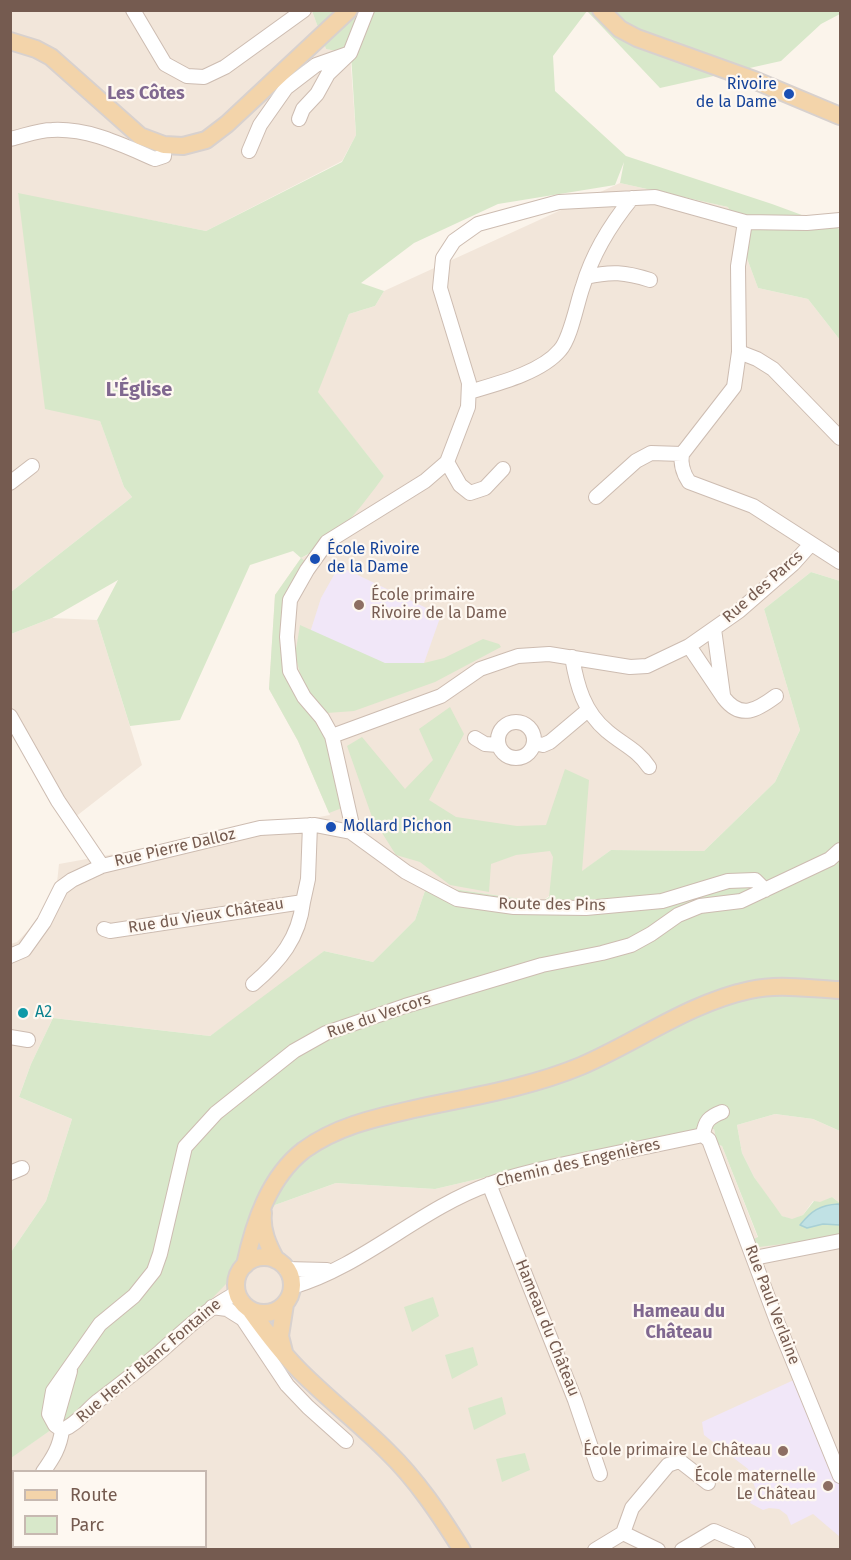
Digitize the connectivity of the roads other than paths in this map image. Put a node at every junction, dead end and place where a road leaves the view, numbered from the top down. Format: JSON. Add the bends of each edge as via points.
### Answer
{"nodes":[{"id":1,"x":133,"y":10,"type":"edge"},
{"id":2,"x":304,"y":10,"type":"edge"},
{"id":3,"x":349,"y":10,"type":"edge"},
{"id":4,"x":367,"y":10,"type":"edge"},
{"id":5,"x":601,"y":10,"type":"edge"},
{"id":6,"x":10,"y":41,"type":"edge"},
{"id":7,"x":351,"y":53,"type":"junction"},
{"id":8,"x":840,"y":116,"type":"edge"},
{"id":9,"x":299,"y":119,"type":"dead end"},
{"id":10,"x":10,"y":139,"type":"edge"},
{"id":11,"x":164,"y":145,"type":"junction"},
{"id":12,"x":249,"y":151,"type":"dead end"},
{"id":13,"x":632,"y":198,"type":"junction"},
{"id":14,"x":840,"y":220,"type":"edge"},
{"id":15,"x":745,"y":222,"type":"junction"},
{"id":16,"x":586,"y":277,"type":"junction"},
{"id":17,"x":650,"y":280,"type":"dead end"},
{"id":18,"x":739,"y":352,"type":"junction"},
{"id":19,"x":469,"y":392,"type":"junction"},
{"id":20,"x":840,"y":438,"type":"edge"},
{"id":21,"x":682,"y":454,"type":"junction"},
{"id":22,"x":447,"y":462,"type":"junction"},
{"id":23,"x":32,"y":466,"type":"dead end"},
{"id":24,"x":502,"y":469,"type":"dead end"},
{"id":25,"x":10,"y":483,"type":"edge"},
{"id":26,"x":596,"y":497,"type":"dead end"},
{"id":27,"x":810,"y":545,"type":"junction"},
{"id":28,"x":840,"y":562,"type":"edge"},
{"id":29,"x":714,"y":629,"type":"junction"},
{"id":30,"x":689,"y":646,"type":"junction"},
{"id":31,"x":572,"y":657,"type":"junction"},
{"id":32,"x":776,"y":696,"type":"dead end"},
{"id":33,"x":724,"y":698,"type":"junction"},
{"id":34,"x":588,"y":710,"type":"junction"},
{"id":35,"x":10,"y":716,"type":"edge"},
{"id":36,"x":332,"y":736,"type":"junction"},
{"id":37,"x":475,"y":738,"type":"dead end"},
{"id":38,"x":534,"y":743,"type":"junction"},
{"id":39,"x":498,"y":745,"type":"junction"},
{"id":40,"x":649,"y":767,"type":"dead end"},
{"id":41,"x":310,"y":825,"type":"junction"},
{"id":42,"x":351,"y":832,"type":"junction"},
{"id":43,"x":840,"y":850,"type":"edge"},
{"id":44,"x":102,"y":866,"type":"junction"},
{"id":45,"x":765,"y":890,"type":"junction"},
{"id":46,"x":303,"y":902,"type":"junction"},
{"id":47,"x":104,"y":929,"type":"dead end"},
{"id":48,"x":10,"y":956,"type":"edge"},
{"id":49,"x":253,"y":984,"type":"dead end"},
{"id":50,"x":840,"y":990,"type":"edge"},
{"id":51,"x":10,"y":1037,"type":"edge"},
{"id":52,"x":28,"y":1040,"type":"dead end"},
{"id":53,"x":722,"y":1112,"type":"dead end"},
{"id":54,"x":704,"y":1135,"type":"junction"},
{"id":55,"x":489,"y":1184,"type":"junction"},
{"id":56,"x":265,"y":1201,"type":"junction"},
{"id":57,"x":840,"y":1241,"type":"edge"},
{"id":58,"x":754,"y":1258,"type":"junction"},
{"id":59,"x":281,"y":1264,"type":"junction"},
{"id":60,"x":245,"y":1265,"type":"junction"},
{"id":61,"x":332,"y":1270,"type":"junction"},
{"id":62,"x":292,"y":1287,"type":"junction"},
{"id":63,"x":237,"y":1293,"type":"junction"},
{"id":64,"x":285,"y":1304,"type":"junction"},
{"id":65,"x":212,"y":1307,"type":"junction"},
{"id":66,"x":251,"y":1311,"type":"junction"},
{"id":67,"x":284,"y":1352,"type":"junction"},
{"id":68,"x":58,"y":1427,"type":"junction"},
{"id":69,"x":346,"y":1441,"type":"dead end"},
{"id":70,"x":44,"y":1470,"type":"edge"},
{"id":71,"x":600,"y":1474,"type":"dead end"},
{"id":72,"x":840,"y":1476,"type":"edge"},
{"id":73,"x":708,"y":1483,"type":"dead end"},
{"id":74,"x":622,"y":1533,"type":"junction"},
{"id":75,"x":10,"y":1548,"type":"edge"},
{"id":76,"x":21,"y":1550,"type":"edge"},
{"id":77,"x":462,"y":1550,"type":"edge"},
{"id":78,"x":595,"y":1550,"type":"edge"},
{"id":79,"x":658,"y":1550,"type":"edge"},
{"id":80,"x":682,"y":1550,"type":"edge"},
{"id":81,"x":748,"y":1550,"type":"edge"}],
"edges":[{"from":1,"to":2,"type":"street","via":[[165,64],[187,76],[204,77],[225,67]]},
{"from":3,"to":11,"type":"main road","via":[[206,140],[183,146]]},
{"from":4,"to":7,"type":"street"},
{"from":5,"to":8,"type":"main road","via":[[620,29],[637,38]]},
{"from":6,"to":11,"type":"main road","via":[[51,57],[140,136]]},
{"from":7,"to":9,"type":"street","via":[[328,74]]},
{"from":7,"to":12,"type":"street","via":[[316,64],[286,88]]},
{"from":10,"to":11,"type":"street","via":[[50,130],[78,131],[104,137],[155,159],[164,156]]},
{"from":13,"to":15,"type":"street","via":[[655,197]]},
{"from":13,"to":16,"type":"street","via":[[610,225]]},
{"from":13,"to":19,"type":"street","via":[[559,202],[478,224],[454,241],[443,258],[440,288]]},
{"from":14,"to":15,"type":"street"},
{"from":15,"to":18,"type":"street","via":[[738,266]]},
{"from":16,"to":17,"type":"street","via":[[628,273]]},
{"from":16,"to":19,"type":"street","via":[[560,350],[539,366]]},
{"from":18,"to":20,"type":"street","via":[[773,369]]},
{"from":18,"to":21,"type":"street","via":[[734,387]]},
{"from":19,"to":22,"type":"street","via":[[468,407]]},
{"from":21,"to":26,"type":"street","via":[[651,453],[636,461]]},
{"from":21,"to":27,"type":"street","via":[[689,482],[753,506]]},
{"from":22,"to":24,"type":"street","via":[[470,493],[485,488]]},
{"from":22,"to":36,"type":"street","via":[[425,481],[327,542],[290,600],[286,637],[290,671]]},
{"from":23,"to":25,"type":"street"},
{"from":27,"to":28,"type":"street"},
{"from":27,"to":29,"type":"street","name":"Rue des Parcs","via":[[793,564]]},
{"from":29,"to":30,"type":"street","name":"Rue des Parcs"},
{"from":29,"to":33,"type":"street","name":"Rue des Parcs"},
{"from":30,"to":31,"type":"street","name":"Rue des Parcs","via":[[647,666],[630,667]]},
{"from":30,"to":33,"type":"street"},
{"from":31,"to":34,"type":"street"},
{"from":31,"to":36,"type":"street","name":"Rue des Parcs","via":[[549,654],[501,661],[480,669],[441,696]]},
{"from":32,"to":33,"type":"street","via":[[758,709],[738,711]]},
{"from":34,"to":38,"type":"street","via":[[550,742]]},
{"from":34,"to":40,"type":"street","via":[[606,731],[641,755]]},
{"from":35,"to":44,"type":"street","name":"Rue Pierre Dalloz","via":[[58,801]]},
{"from":36,"to":42,"type":"street"},
{"from":37,"to":39,"type":"street"},
{"from":38,"to":39,"type":"street","via":[[527,755],[514,759],[501,752]]},
{"from":38,"to":39,"type":"street","via":[[525,724],[510,723],[500,731]]},
{"from":41,"to":42,"type":"street","name":"Rue Pierre Dalloz"},
{"from":41,"to":44,"type":"street","name":"Rue Pierre Dalloz","via":[[260,828]]},
{"from":41,"to":46,"type":"street","name":"Rue du Vieux Château"},
{"from":42,"to":45,"type":"street","name":"Route des Pins","via":[[406,872],[457,899],[586,908],[662,901],[728,881],[755,880]]},
{"from":43,"to":45,"type":"street","name":"Rue du Vercors","via":[[830,859]]},
{"from":44,"to":48,"type":"street","via":[[61,888],[24,950]]},
{"from":45,"to":68,"type":"street","name":"Rue du Vercors","via":[[741,901],[700,906],[678,915],[631,945],[542,965],[405,1006],[326,1033],[294,1051],[216,1113],[185,1147],[154,1271],[134,1296],[100,1324],[70,1369]]},
{"from":46,"to":47,"type":"street","name":"Rue du Vieux Château"},
{"from":46,"to":49,"type":"street","via":[[293,940]]},
{"from":50,"to":56,"type":"main road","via":[[793,986],[752,989],[720,998],[579,1066],[527,1083],[344,1127],[313,1144],[288,1165]]},
{"from":51,"to":52,"type":"street"},
{"from":53,"to":54,"type":"street","via":[[706,1122]]},
{"from":54,"to":55,"type":"street","name":"Chemin des Engenières"},
{"from":54,"to":58,"type":"street","name":"Rue Paul Verlaine"},
{"from":55,"to":61,"type":"street","name":"Chemin des Engenières","via":[[425,1214],[373,1249]]},
{"from":55,"to":71,"type":"street","name":"Hameau du Château","via":[[575,1400]]},
{"from":56,"to":59,"type":"main road","via":[[262,1222],[268,1246]]},
{"from":56,"to":60,"type":"main road"},
{"from":57,"to":58,"type":"street"},
{"from":58,"to":72,"type":"street","name":"Rue Paul Verlaine"},
{"from":59,"to":60,"type":"main road","via":[[265,1257]]},
{"from":59,"to":61,"type":"street","name":"Chemin des Engenières"},
{"from":59,"to":62,"type":"main road","via":[[291,1277]]},
{"from":60,"to":63,"type":"main road","via":[[236,1283]]},
{"from":61,"to":62,"type":"street","name":"Chemin des Engenières"},
{"from":62,"to":64,"type":"main road"},
{"from":63,"to":65,"type":"street","name":"Rue Henri Blanc Fontaine"},
{"from":63,"to":66,"type":"main road"},
{"from":64,"to":66,"type":"main road","via":[[263,1314]]},
{"from":64,"to":67,"type":"main road","via":[[280,1336]]},
{"from":65,"to":68,"type":"street","name":"Rue Henri Blanc Fontaine","via":[[74,1423]]},
{"from":65,"to":69,"type":"street","via":[[227,1309],[243,1319],[286,1385]]},
{"from":66,"to":67,"type":"main road"},
{"from":67,"to":77,"type":"main road","via":[[400,1465]]},
{"from":68,"to":70,"type":"street","name":"Rue du Vercors","via":[[61,1442]]},
{"from":73,"to":74,"type":"street","via":[[681,1462],[668,1465],[632,1508]]},
{"from":74,"to":78,"type":"street"},
{"from":74,"to":79,"type":"street"},
{"from":75,"to":76,"type":"street"},
{"from":80,"to":81,"type":"street","via":[[714,1531],[744,1544]]}]}
